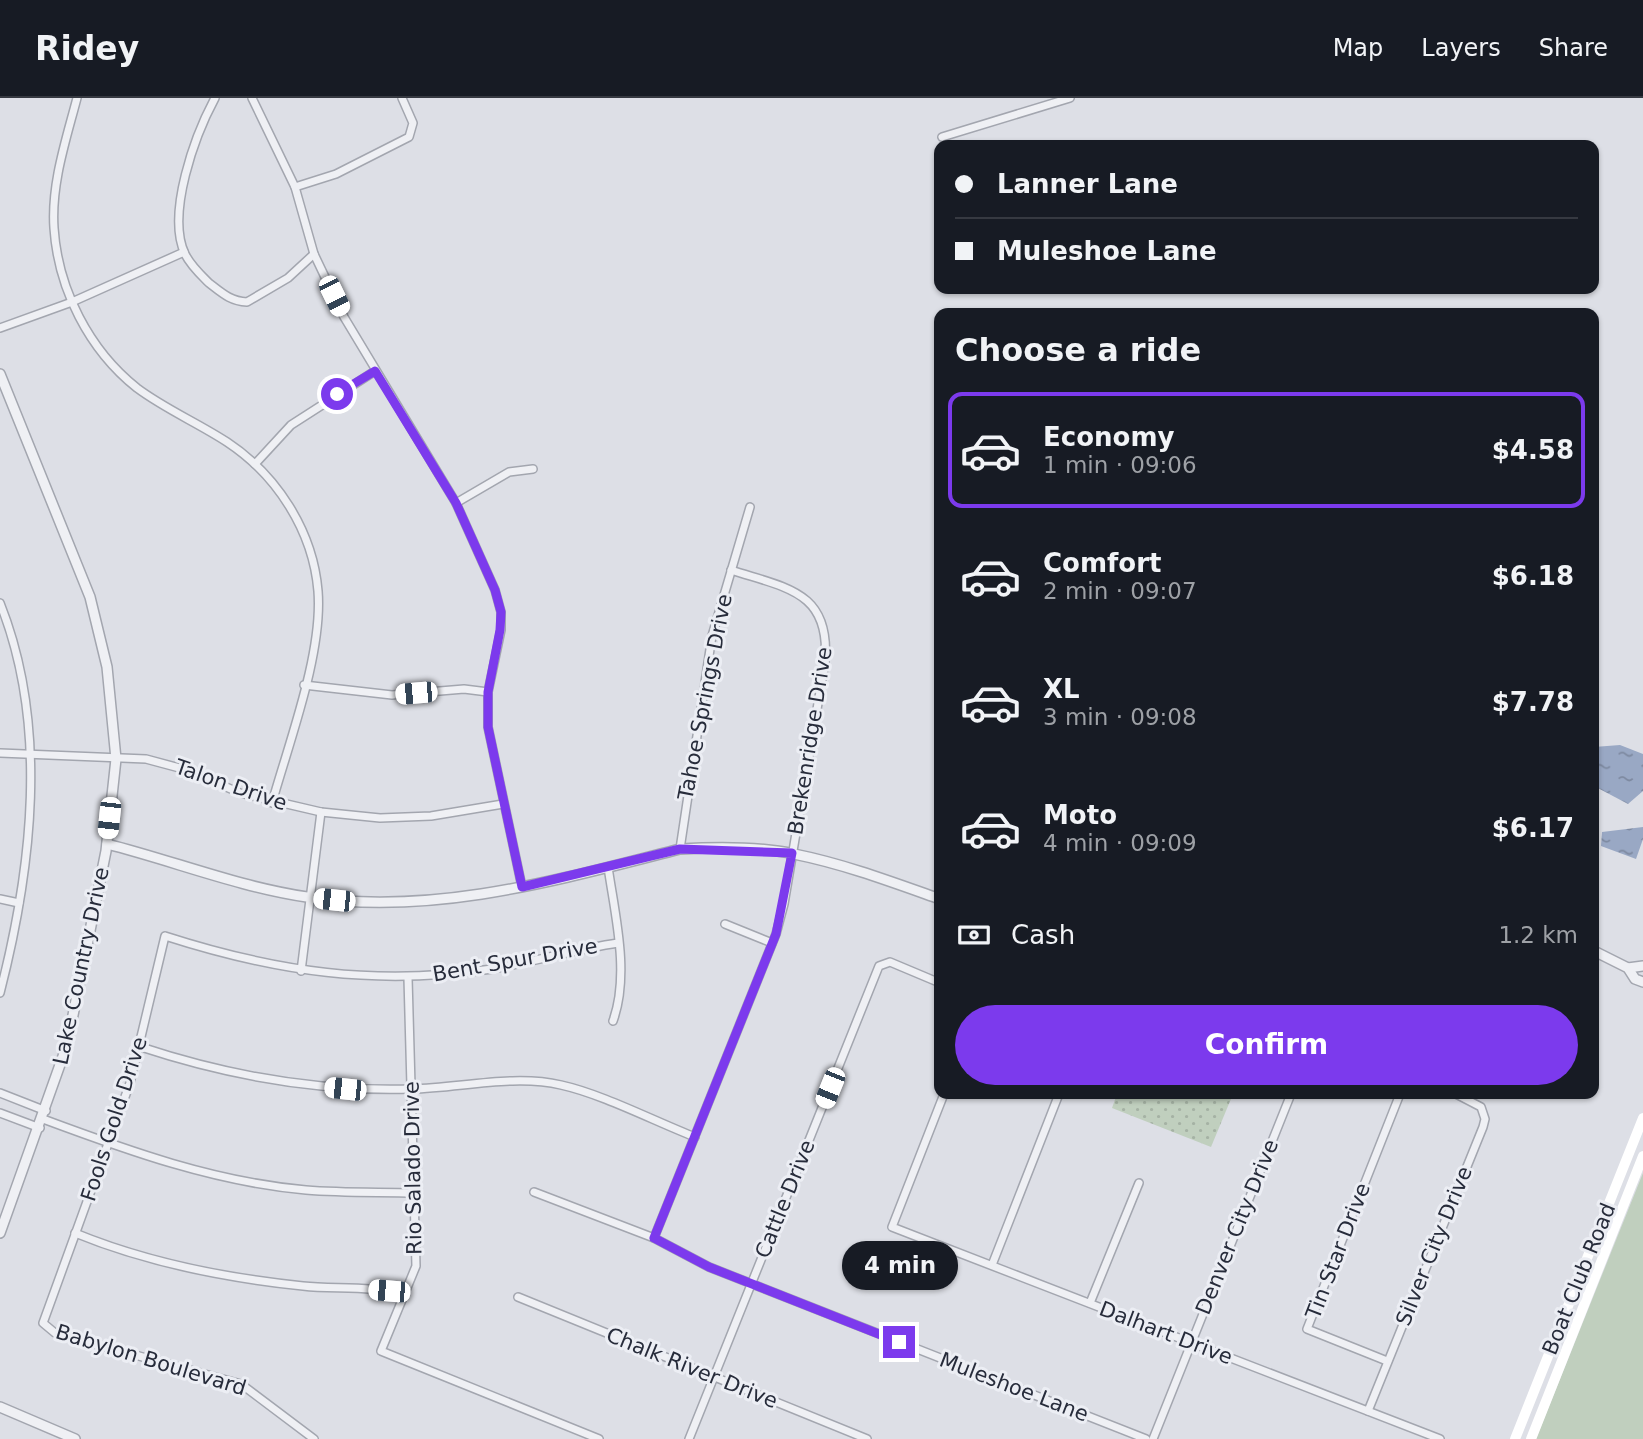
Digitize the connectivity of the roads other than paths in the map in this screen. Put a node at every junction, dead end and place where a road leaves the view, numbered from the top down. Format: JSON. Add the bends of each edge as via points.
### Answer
{"nodes":[{"id":1,"x":77,"y":98,"type":"edge"},
{"id":2,"x":215,"y":98,"type":"edge"},
{"id":3,"x":252,"y":98,"type":"edge"},
{"id":4,"x":402,"y":98,"type":"edge"},
{"id":5,"x":1070,"y":98,"type":"edge"},
{"id":6,"x":942,"y":137,"type":"dead end"},
{"id":7,"x":295,"y":187,"type":"junction"},
{"id":8,"x":184,"y":252,"type":"junction"},
{"id":9,"x":314,"y":254,"type":"junction"},
{"id":10,"x":72,"y":302,"type":"junction"},
{"id":11,"x":0,"y":327,"type":"edge"},
{"id":12,"x":375,"y":371,"type":"junction"},
{"id":13,"x":0,"y":374,"type":"edge"},
{"id":14,"x":255,"y":464,"type":"junction"},
{"id":15,"x":533,"y":469,"type":"dead end"},
{"id":16,"x":456,"y":503,"type":"junction"},
{"id":17,"x":750,"y":507,"type":"dead end"},
{"id":18,"x":731,"y":570,"type":"junction"},
{"id":19,"x":0,"y":603,"type":"edge"},
{"id":20,"x":304,"y":685,"type":"junction"},
{"id":21,"x":488,"y":692,"type":"junction"},
{"id":22,"x":0,"y":753,"type":"edge"},
{"id":23,"x":30,"y":753,"type":"junction"},
{"id":24,"x":116,"y":759,"type":"junction"},
{"id":25,"x":272,"y":803,"type":"junction"},
{"id":26,"x":503,"y":804,"type":"junction"},
{"id":27,"x":321,"y":812,"type":"junction"},
{"id":28,"x":107,"y":844,"type":"junction"},
{"id":29,"x":680,"y":849,"type":"junction"},
{"id":30,"x":792,"y":853,"type":"junction"},
{"id":31,"x":608,"y":867,"type":"junction"},
{"id":32,"x":522,"y":887,"type":"junction"},
{"id":33,"x":310,"y":897,"type":"junction"},
{"id":34,"x":934,"y":898,"type":"edge"},
{"id":35,"x":0,"y":899,"type":"edge"},
{"id":36,"x":19,"y":902,"type":"junction"},
{"id":37,"x":724,"y":924,"type":"dead end"},
{"id":38,"x":165,"y":936,"type":"joint"},
{"id":39,"x":618,"y":943,"type":"junction"},
{"id":40,"x":772,"y":943,"type":"junction"},
{"id":41,"x":1599,"y":954,"type":"edge"},
{"id":42,"x":1643,"y":966,"type":"edge"},
{"id":43,"x":1628,"y":968,"type":"junction"},
{"id":44,"x":301,"y":971,"type":"junction"},
{"id":45,"x":408,"y":978,"type":"junction"},
{"id":46,"x":934,"y":981,"type":"edge"},
{"id":47,"x":1643,"y":982,"type":"edge"},
{"id":48,"x":0,"y":993,"type":"edge"},
{"id":49,"x":613,"y":1021,"type":"dead end"},
{"id":50,"x":141,"y":1047,"type":"junction"},
{"id":51,"x":412,"y":1089,"type":"junction"},
{"id":52,"x":0,"y":1093,"type":"edge"},
{"id":53,"x":942,"y":1099,"type":"edge"},
{"id":54,"x":1057,"y":1099,"type":"edge"},
{"id":55,"x":1289,"y":1099,"type":"edge"},
{"id":56,"x":1397,"y":1099,"type":"edge"},
{"id":57,"x":1466,"y":1099,"type":"edge"},
{"id":58,"x":0,"y":1113,"type":"edge"},
{"id":59,"x":1643,"y":1118,"type":"edge"},
{"id":60,"x":43,"y":1119,"type":"junction"},
{"id":61,"x":695,"y":1137,"type":"junction"},
{"id":62,"x":109,"y":1144,"type":"junction"},
{"id":63,"x":1643,"y":1156,"type":"edge"},
{"id":64,"x":1139,"y":1183,"type":"dead end"},
{"id":65,"x":534,"y":1192,"type":"dead end"},
{"id":66,"x":414,"y":1193,"type":"junction"},
{"id":67,"x":75,"y":1233,"type":"junction"},
{"id":68,"x":0,"y":1234,"type":"edge"},
{"id":69,"x":654,"y":1238,"type":"junction"},
{"id":70,"x":992,"y":1265,"type":"junction"},
{"id":71,"x":751,"y":1283,"type":"junction"},
{"id":72,"x":404,"y":1297,"type":"junction"},
{"id":73,"x":518,"y":1297,"type":"dead end"},
{"id":74,"x":50,"y":1298,"type":"joint"},
{"id":75,"x":1090,"y":1303,"type":"junction"},
{"id":76,"x":1191,"y":1342,"type":"junction"},
{"id":77,"x":1387,"y":1361,"type":"junction"},
{"id":78,"x":713,"y":1377,"type":"junction"},
{"id":79,"x":0,"y":1407,"type":"edge"},
{"id":80,"x":1368,"y":1411,"type":"junction"},
{"id":81,"x":75,"y":1439,"type":"edge"},
{"id":82,"x":314,"y":1439,"type":"edge"},
{"id":83,"x":599,"y":1439,"type":"edge"},
{"id":84,"x":689,"y":1439,"type":"edge"},
{"id":85,"x":867,"y":1439,"type":"edge"},
{"id":86,"x":1146,"y":1439,"type":"edge"},
{"id":87,"x":1153,"y":1439,"type":"edge"},
{"id":88,"x":1440,"y":1439,"type":"edge"},
{"id":89,"x":1515,"y":1439,"type":"edge"},
{"id":90,"x":1531,"y":1439,"type":"edge"}],
"edges":[{"from":1,"to":10,"type":"street","via":[[57,182],[54,226]]},
{"from":2,"to":8,"type":"street","via":[[182,192],[178,221]]},
{"from":3,"to":7,"type":"street"},
{"from":4,"to":7,"type":"street","via":[[413,123],[409,136],[336,174]]},
{"from":5,"to":6,"type":"street"},
{"from":7,"to":9,"type":"street"},
{"from":8,"to":9,"type":"street","via":[[197,272],[226,297],[247,302],[288,278]]},
{"from":8,"to":10,"type":"street"},
{"from":9,"to":12,"type":"street"},
{"from":10,"to":11,"type":"street"},
{"from":10,"to":14,"type":"street","via":[[118,372]]},
{"from":12,"to":14,"type":"street","via":[[291,425]]},
{"from":12,"to":16,"type":"street"},
{"from":13,"to":24,"type":"street","name":"Lake Country Drive","via":[[90,597],[107,667]]},
{"from":14,"to":20,"type":"street","via":[[281,491],[314,569],[318,616]]},
{"from":15,"to":16,"type":"street","via":[[509,472]]},
{"from":16,"to":21,"type":"street","via":[[501,612]]},
{"from":17,"to":18,"type":"street","name":"Tahoe Springs Drive"},
{"from":18,"to":29,"type":"street","name":"Tahoe Springs Drive","via":[[712,636]]},
{"from":18,"to":30,"type":"street","name":"Brekenridge Drive","via":[[807,598],[817,608],[827,638]]},
{"from":19,"to":23,"type":"street","via":[[20,675]]},
{"from":20,"to":21,"type":"street","via":[[392,695],[464,688]]},
{"from":20,"to":25,"type":"street"},
{"from":21,"to":26,"type":"street","via":[[488,727]]},
{"from":22,"to":23,"type":"street","name":"Talon Drive"},
{"from":23,"to":24,"type":"street","name":"Talon Drive"},
{"from":23,"to":36,"type":"street","via":[[29,828]]},
{"from":24,"to":25,"type":"street","name":"Talon Drive","via":[[165,763]]},
{"from":24,"to":28,"type":"street","name":"Lake Country Drive"},
{"from":25,"to":27,"type":"street","name":"Talon Drive"},
{"from":26,"to":27,"type":"street","name":"Talon Drive","via":[[431,816],[380,818]]},
{"from":26,"to":32,"type":"street"},
{"from":27,"to":33,"type":"street"},
{"from":28,"to":33,"type":"street","via":[[221,878]]},
{"from":28,"to":60,"type":"street","name":"Lake Country Drive","via":[[67,1045]]},
{"from":29,"to":30,"type":"street"},
{"from":29,"to":31,"type":"street"},
{"from":30,"to":34,"type":"street"},
{"from":30,"to":40,"type":"street","name":"Brekenridge Drive"},
{"from":31,"to":32,"type":"street"},
{"from":31,"to":39,"type":"street"},
{"from":32,"to":33,"type":"street","via":[[411,902]]},
{"from":33,"to":44,"type":"street"},
{"from":35,"to":36,"type":"street"},
{"from":36,"to":48,"type":"street"},
{"from":37,"to":40,"type":"street"},
{"from":38,"to":44,"type":"street","name":"Bent Spur Drive"},
{"from":38,"to":50,"type":"street","name":"Fools Gold Drive"},
{"from":39,"to":45,"type":"street","name":"Bent Spur Drive","via":[[496,968]]},
{"from":39,"to":49,"type":"street","via":[[621,993]]},
{"from":40,"to":61,"type":"street","name":"Brekenridge Drive"},
{"from":41,"to":43,"type":"street"},
{"from":42,"to":43,"type":"street"},
{"from":43,"to":47,"type":"street"},
{"from":44,"to":45,"type":"street","name":"Bent Spur Drive"},
{"from":45,"to":51,"type":"street","name":"Rio Salado Drive"},
{"from":46,"to":71,"type":"street","name":"Cattle Drive","via":[[884,962],[879,966]]},
{"from":50,"to":51,"type":"street","via":[[186,1062],[289,1083]]},
{"from":50,"to":62,"type":"street","name":"Fools Gold Drive"},
{"from":51,"to":61,"type":"street","via":[[530,1081],[562,1085]]},
{"from":51,"to":66,"type":"street","name":"Rio Salado Drive"},
{"from":52,"to":60,"type":"street"},
{"from":53,"to":70,"type":"street","name":"Dalhart Drive","via":[[892,1227]]},
{"from":54,"to":70,"type":"street"},
{"from":55,"to":76,"type":"street","name":"Denver City Drive"},
{"from":56,"to":77,"type":"street","name":"Tin Star Drive","via":[[1307,1329]]},
{"from":57,"to":77,"type":"street","name":"Silver City Drive","via":[[1481,1107],[1483,1127]]},
{"from":58,"to":60,"type":"street"},
{"from":59,"to":89,"type":"main road","name":"Boat Club Road"},
{"from":60,"to":62,"type":"street"},
{"from":60,"to":68,"type":"street","name":"Lake Country Drive"},
{"from":61,"to":69,"type":"street","name":"Brekenridge Drive"},
{"from":62,"to":66,"type":"street","via":[[239,1180],[306,1190]]},
{"from":62,"to":67,"type":"street","name":"Fools Gold Drive"},
{"from":63,"to":90,"type":"main road","name":"Boat Club Road"},
{"from":64,"to":75,"type":"street"},
{"from":65,"to":69,"type":"street","name":"Muleshoe Lane"},
{"from":66,"to":72,"type":"street","name":"Rio Salado Drive","via":[[416,1266]]},
{"from":67,"to":72,"type":"street","via":[[202,1271],[306,1286],[389,1291]]},
{"from":67,"to":74,"type":"street","name":"Fools Gold Drive"},
{"from":69,"to":71,"type":"street","name":"Muleshoe Lane"},
{"from":70,"to":75,"type":"street","name":"Dalhart Drive"},
{"from":71,"to":78,"type":"street","name":"Cattle Drive"},
{"from":71,"to":86,"type":"street","name":"Muleshoe Lane"},
{"from":72,"to":83,"type":"street","name":"Rio Salado Drive","via":[[381,1351]]},
{"from":73,"to":78,"type":"street","name":"Chalk River Drive"},
{"from":74,"to":82,"type":"street","name":"Babylon Boulevard","via":[[43,1323],[55,1333],[242,1384]]},
{"from":75,"to":76,"type":"street","name":"Dalhart Drive"},
{"from":76,"to":80,"type":"street","name":"Dalhart Drive"},
{"from":76,"to":87,"type":"street","name":"Denver City Drive"},
{"from":77,"to":80,"type":"street","name":"Silver City Drive"},
{"from":78,"to":84,"type":"street","name":"Cattle Drive"},
{"from":78,"to":85,"type":"street","name":"Chalk River Drive"},
{"from":79,"to":81,"type":"street"},
{"from":80,"to":88,"type":"street","name":"Dalhart Drive"}]}
